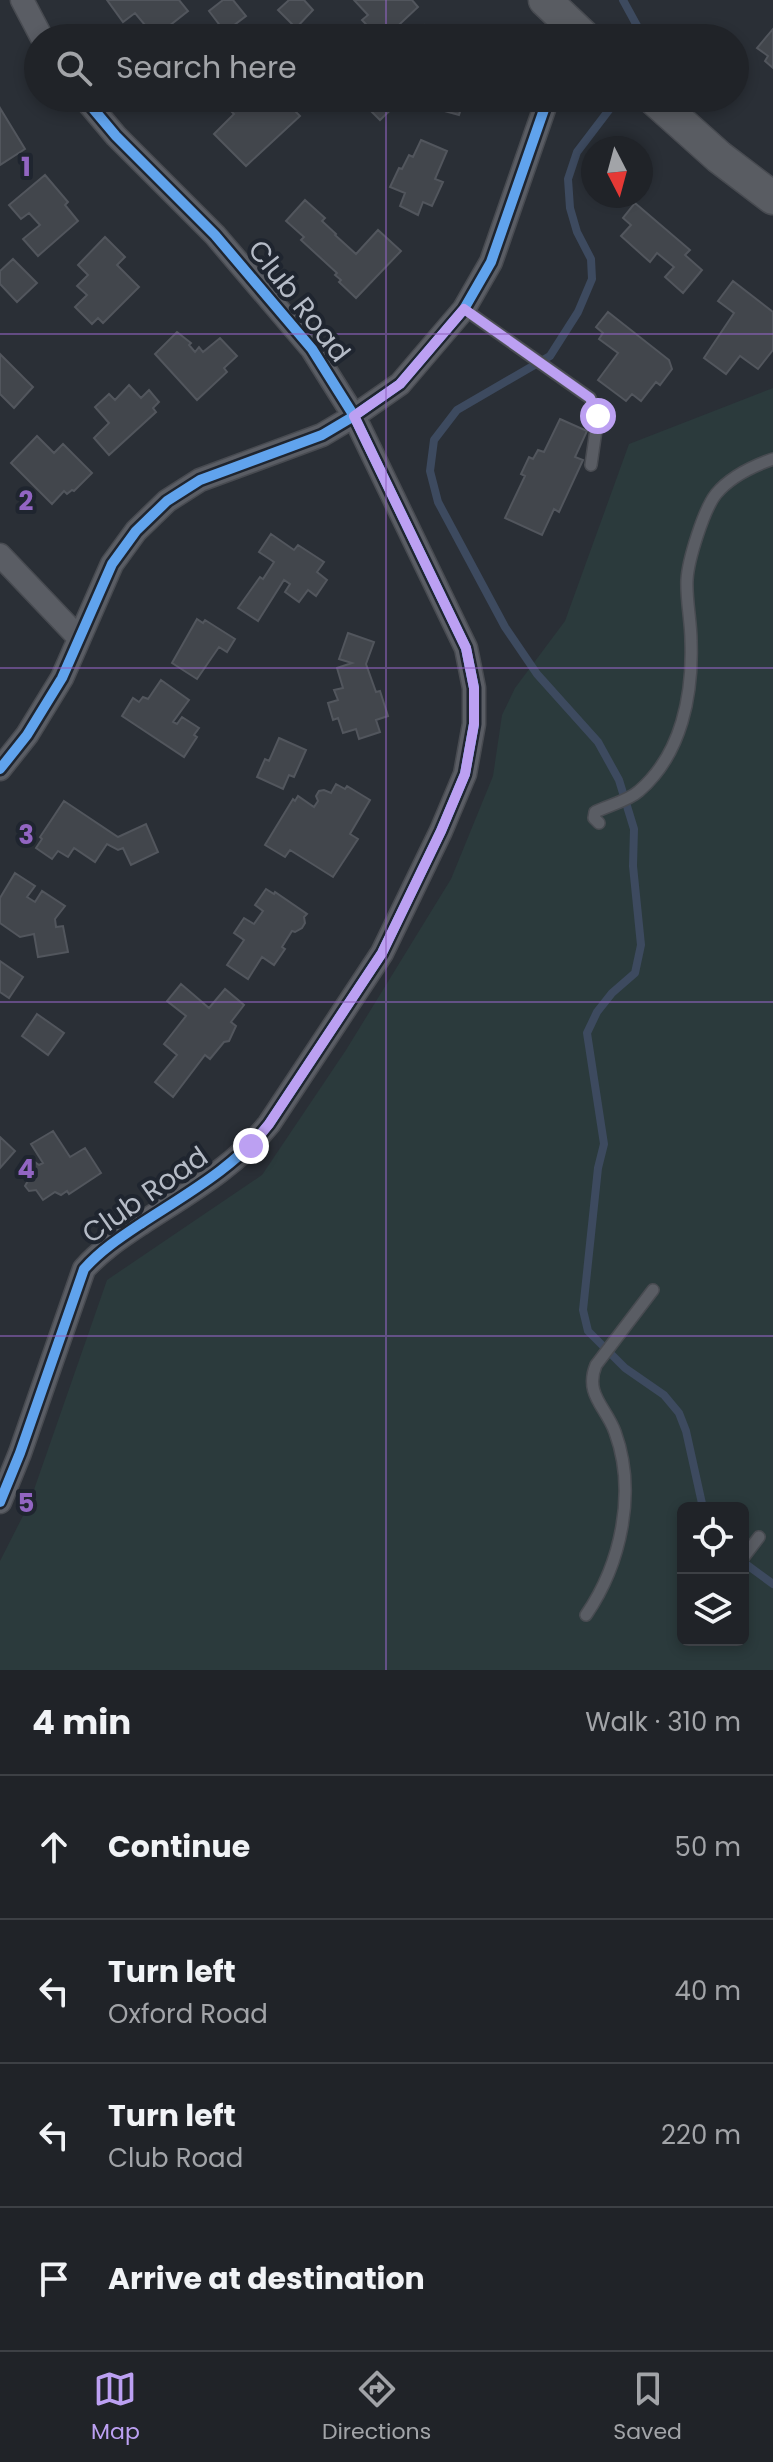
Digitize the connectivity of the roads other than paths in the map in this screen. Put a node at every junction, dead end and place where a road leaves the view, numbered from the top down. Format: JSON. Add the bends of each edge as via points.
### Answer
{"nodes":[{"id":1,"x":22,"y":0,"type":"edge"},
{"id":2,"x":545,"y":0,"type":"edge"},
{"id":3,"x":35,"y":24,"type":"edge"},
{"id":4,"x":567,"y":24,"type":"edge"},
{"id":5,"x":96,"y":112,"type":"edge"},
{"id":6,"x":543,"y":112,"type":"edge"},
{"id":7,"x":669,"y":112,"type":"edge"},
{"id":8,"x":773,"y":198,"type":"edge"},
{"id":9,"x":464,"y":309,"type":"junction"},
{"id":10,"x":354,"y":416,"type":"junction"},
{"id":11,"x":773,"y":459,"type":"edge"},
{"id":12,"x":591,"y":465,"type":"dead end"},
{"id":13,"x":0,"y":555,"type":"edge"},
{"id":14,"x":78,"y":637,"type":"junction"},
{"id":15,"x":0,"y":769,"type":"edge"},
{"id":16,"x":599,"y":823,"type":"dead end"},
{"id":17,"x":653,"y":1290,"type":"dead end"},
{"id":18,"x":0,"y":1502,"type":"edge"},
{"id":19,"x":759,"y":1537,"type":"dead end"},
{"id":20,"x":749,"y":1550,"type":"edge"},
{"id":21,"x":586,"y":1615,"type":"dead end"}],
"edges":[{"from":1,"to":3,"type":"street"},
{"from":2,"to":4,"type":"street"},
{"from":5,"to":10,"type":"street","name":"Club Road","via":[[215,235],[303,338]]},
{"from":6,"to":9,"type":"street","via":[[491,262]]},
{"from":7,"to":8,"type":"street"},
{"from":9,"to":10,"type":"street","via":[[400,384]]},
{"from":9,"to":12,"type":"lane","via":[[590,398],[598,416]]},
{"from":10,"to":14,"type":"street","via":[[322,435],[200,480],[167,501],[112,564]]},
{"from":10,"to":18,"type":"street","name":"Club Road","via":[[466,648],[474,724],[465,774],[382,953],[269,1124],[228,1166],[107,1246],[84,1269]]},
{"from":11,"to":16,"type":"lane","via":[[753,466],[716,494],[687,583],[691,666],[676,741],[662,767],[636,794],[595,812]]},
{"from":13,"to":14,"type":"street"},
{"from":14,"to":15,"type":"street","via":[[62,678]]},
{"from":17,"to":21,"type":"lane","via":[[590,1379],[615,1432],[624,1472],[623,1521],[612,1567]]},
{"from":19,"to":20,"type":"lane"}]}
